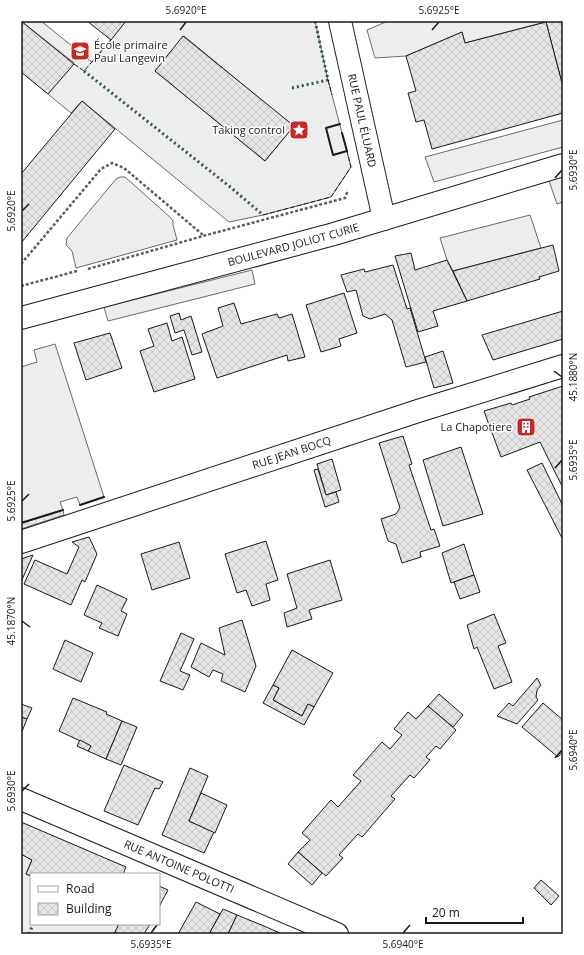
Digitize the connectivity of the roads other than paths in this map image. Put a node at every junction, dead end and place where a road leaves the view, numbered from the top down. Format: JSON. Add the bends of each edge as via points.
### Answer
{"nodes":[{"id":1,"x":344,"y":22,"type":"edge"},
{"id":2,"x":563,"y":165,"type":"edge"},
{"id":3,"x":384,"y":219,"type":"junction"},
{"id":4,"x":21,"y":318,"type":"edge"},
{"id":5,"x":563,"y":366,"type":"edge"},
{"id":6,"x":21,"y":542,"type":"edge"},
{"id":7,"x":21,"y":799,"type":"edge"},
{"id":8,"x":337,"y":934,"type":"edge"}],
"edges":[{"from":1,"to":3,"type":"street","name":"RUE PAUL ÉLUARD"},
{"from":2,"to":3,"type":"street","name":"BOULEVARD JOLIOT CURIE"},
{"from":3,"to":4,"type":"street","name":"BOULEVARD JOLIOT CURIE"},
{"from":5,"to":6,"type":"street","name":"RUE JEAN BOCQ","via":[[411,413]]},
{"from":7,"to":8,"type":"street","name":"RUE ANTOINE POLOTTI"}]}
